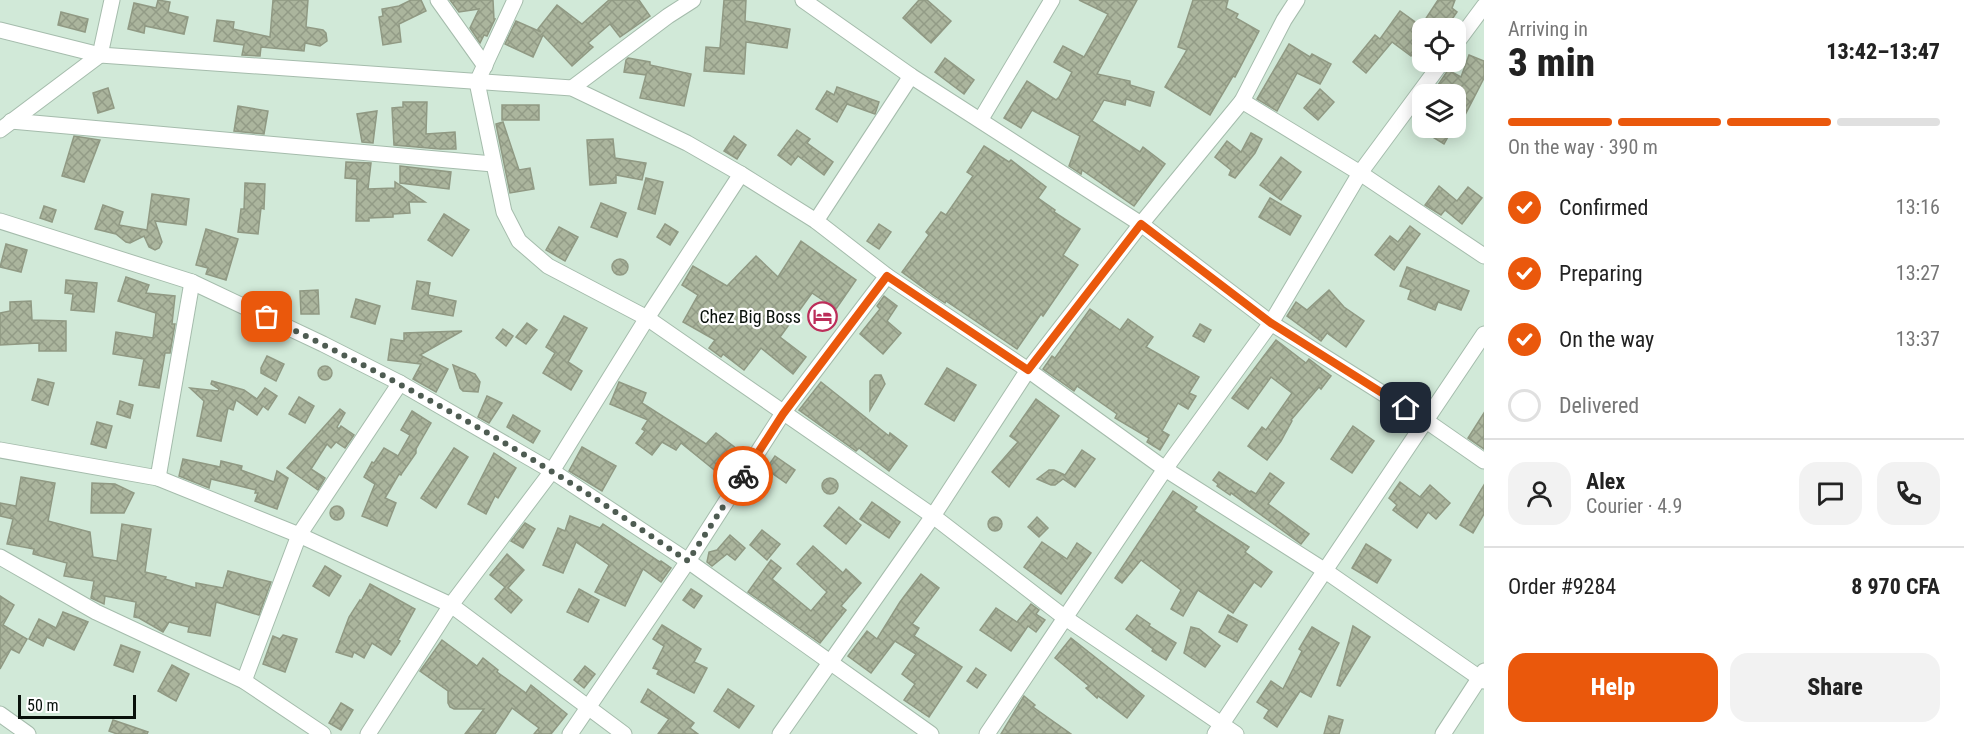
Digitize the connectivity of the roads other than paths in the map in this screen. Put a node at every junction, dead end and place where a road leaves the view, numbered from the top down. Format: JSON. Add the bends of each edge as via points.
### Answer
{"nodes":[{"id":1,"x":112,"y":0,"type":"edge"},
{"id":2,"x":438,"y":0,"type":"edge"},
{"id":3,"x":515,"y":0,"type":"edge"},
{"id":4,"x":693,"y":0,"type":"edge"},
{"id":5,"x":803,"y":0,"type":"edge"},
{"id":6,"x":1052,"y":0,"type":"edge"},
{"id":7,"x":1297,"y":0,"type":"edge"},
{"id":8,"x":1484,"y":6,"type":"edge"},
{"id":9,"x":0,"y":30,"type":"edge"},
{"id":10,"x":1466,"y":30,"type":"edge"},
{"id":11,"x":100,"y":55,"type":"junction"},
{"id":12,"x":485,"y":66,"type":"junction"},
{"id":13,"x":1436,"y":72,"type":"edge"},
{"id":14,"x":911,"y":75,"type":"junction"},
{"id":15,"x":477,"y":82,"type":"junction"},
{"id":16,"x":572,"y":88,"type":"junction"},
{"id":17,"x":1242,"y":100,"type":"junction"},
{"id":18,"x":981,"y":119,"type":"junction"},
{"id":19,"x":5,"y":125,"type":"edge"},
{"id":20,"x":493,"y":164,"type":"junction"},
{"id":21,"x":1360,"y":173,"type":"junction"},
{"id":22,"x":741,"y":174,"type":"junction"},
{"id":23,"x":0,"y":221,"type":"edge"},
{"id":24,"x":816,"y":221,"type":"junction"},
{"id":25,"x":1141,"y":224,"type":"junction"},
{"id":26,"x":1484,"y":256,"type":"edge"},
{"id":27,"x":887,"y":276,"type":"junction"},
{"id":28,"x":192,"y":282,"type":"junction"},
{"id":29,"x":647,"y":318,"type":"junction"},
{"id":30,"x":1271,"y":323,"type":"junction"},
{"id":31,"x":1484,"y":334,"type":"edge"},
{"id":32,"x":1028,"y":370,"type":"junction"},
{"id":33,"x":400,"y":383,"type":"junction"},
{"id":34,"x":783,"y":414,"type":"junction"},
{"id":35,"x":1425,"y":420,"type":"junction"},
{"id":36,"x":0,"y":450,"type":"edge"},
{"id":37,"x":1484,"y":461,"type":"edge"},
{"id":38,"x":1165,"y":469,"type":"junction"},
{"id":39,"x":552,"y":471,"type":"junction"},
{"id":40,"x":158,"y":478,"type":"junction"},
{"id":41,"x":933,"y":516,"type":"junction"},
{"id":42,"x":299,"y":535,"type":"junction"},
{"id":43,"x":0,"y":557,"type":"edge"},
{"id":44,"x":688,"y":561,"type":"junction"},
{"id":45,"x":1324,"y":570,"type":"junction"},
{"id":46,"x":451,"y":605,"type":"junction"},
{"id":47,"x":1065,"y":617,"type":"junction"},
{"id":48,"x":832,"y":663,"type":"junction"},
{"id":49,"x":1482,"y":677,"type":"edge"},
{"id":50,"x":244,"y":681,"type":"junction"},
{"id":51,"x":588,"y":708,"type":"junction"},
{"id":52,"x":0,"y":714,"type":"edge"},
{"id":53,"x":1219,"y":729,"type":"edge"},
{"id":54,"x":28,"y":734,"type":"edge"},
{"id":55,"x":323,"y":734,"type":"edge"},
{"id":56,"x":368,"y":734,"type":"edge"},
{"id":57,"x":570,"y":734,"type":"edge"},
{"id":58,"x":624,"y":734,"type":"edge"},
{"id":59,"x":780,"y":734,"type":"edge"},
{"id":60,"x":931,"y":734,"type":"edge"},
{"id":61,"x":987,"y":734,"type":"edge"},
{"id":62,"x":1236,"y":734,"type":"edge"},
{"id":63,"x":1443,"y":734,"type":"edge"}],
"edges":[{"from":1,"to":11,"type":"street"},
{"from":2,"to":12,"type":"street"},
{"from":3,"to":12,"type":"street"},
{"from":4,"to":16,"type":"street"},
{"from":5,"to":14,"type":"street"},
{"from":6,"to":18,"type":"street"},
{"from":7,"to":17,"type":"street"},
{"from":8,"to":10,"type":"street"},
{"from":9,"to":11,"type":"street"},
{"from":11,"to":15,"type":"street"},
{"from":11,"to":19,"type":"street"},
{"from":12,"to":15,"type":"street"},
{"from":13,"to":21,"type":"street"},
{"from":14,"to":18,"type":"street"},
{"from":14,"to":24,"type":"street"},
{"from":15,"to":16,"type":"street"},
{"from":15,"to":20,"type":"street"},
{"from":16,"to":22,"type":"street","via":[[687,143]]},
{"from":17,"to":21,"type":"street"},
{"from":17,"to":25,"type":"street"},
{"from":18,"to":25,"type":"street"},
{"from":19,"to":20,"type":"street"},
{"from":20,"to":29,"type":"street","via":[[504,212],[519,241],[548,266]]},
{"from":21,"to":26,"type":"street"},
{"from":21,"to":30,"type":"street"},
{"from":22,"to":24,"type":"street"},
{"from":22,"to":29,"type":"street"},
{"from":23,"to":28,"type":"street"},
{"from":24,"to":27,"type":"street"},
{"from":25,"to":30,"type":"street"},
{"from":25,"to":32,"type":"street"},
{"from":27,"to":32,"type":"street"},
{"from":27,"to":34,"type":"street"},
{"from":28,"to":33,"type":"street"},
{"from":28,"to":40,"type":"street"},
{"from":29,"to":34,"type":"street"},
{"from":29,"to":39,"type":"street"},
{"from":30,"to":35,"type":"street"},
{"from":30,"to":38,"type":"street"},
{"from":31,"to":35,"type":"street"},
{"from":32,"to":38,"type":"street"},
{"from":32,"to":41,"type":"street"},
{"from":33,"to":39,"type":"street"},
{"from":33,"to":42,"type":"street"},
{"from":34,"to":41,"type":"street"},
{"from":34,"to":44,"type":"street"},
{"from":35,"to":37,"type":"street"},
{"from":35,"to":45,"type":"street"},
{"from":36,"to":40,"type":"street"},
{"from":38,"to":45,"type":"street"},
{"from":38,"to":47,"type":"street"},
{"from":39,"to":44,"type":"street"},
{"from":39,"to":46,"type":"street"},
{"from":40,"to":42,"type":"street"},
{"from":41,"to":47,"type":"street"},
{"from":41,"to":48,"type":"street"},
{"from":42,"to":46,"type":"street"},
{"from":42,"to":50,"type":"street"},
{"from":43,"to":50,"type":"street","via":[[96,612]]},
{"from":44,"to":48,"type":"street"},
{"from":44,"to":51,"type":"street"},
{"from":45,"to":49,"type":"street"},
{"from":45,"to":53,"type":"street"},
{"from":46,"to":51,"type":"street"},
{"from":46,"to":56,"type":"street"},
{"from":47,"to":53,"type":"street"},
{"from":47,"to":61,"type":"street"},
{"from":48,"to":59,"type":"street"},
{"from":48,"to":60,"type":"street"},
{"from":49,"to":63,"type":"street"},
{"from":50,"to":55,"type":"street"},
{"from":51,"to":57,"type":"street"},
{"from":51,"to":58,"type":"street"},
{"from":52,"to":54,"type":"street"},
{"from":53,"to":62,"type":"street"}]}
